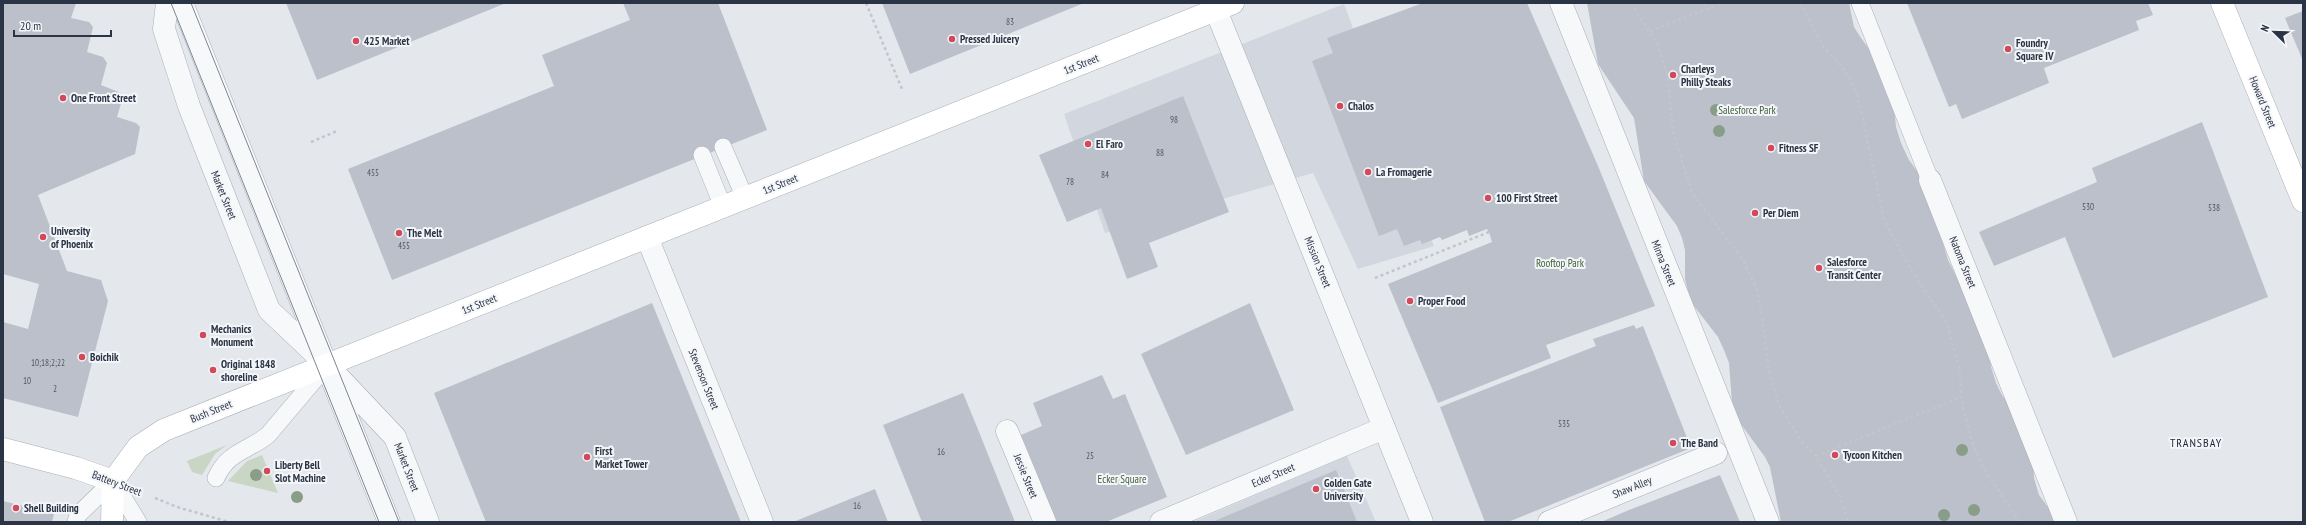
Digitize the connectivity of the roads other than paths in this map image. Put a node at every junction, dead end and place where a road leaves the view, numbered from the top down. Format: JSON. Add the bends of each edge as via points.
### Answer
{"nodes":[{"id":1,"x":167,"y":3,"type":"edge"},
{"id":2,"x":182,"y":3,"type":"edge"},
{"id":3,"x":1561,"y":3,"type":"edge"},
{"id":4,"x":1860,"y":3,"type":"edge"},
{"id":5,"x":2222,"y":3,"type":"edge"},
{"id":6,"x":1221,"y":5,"type":"edge"},
{"id":7,"x":723,"y":147,"type":"dead end"},
{"id":8,"x":702,"y":156,"type":"dead end"},
{"id":9,"x":1930,"y":180,"type":"joint"},
{"id":10,"x":745,"y":198,"type":"junction"},
{"id":11,"x":2303,"y":201,"type":"edge"},
{"id":12,"x":723,"y":207,"type":"junction"},
{"id":13,"x":647,"y":237,"type":"junction"},
{"id":14,"x":327,"y":365,"type":"junction"},
{"id":15,"x":1384,"y":428,"type":"junction"},
{"id":16,"x":1007,"y":431,"type":"dead end"},
{"id":17,"x":3,"y":449,"type":"edge"},
{"id":18,"x":1716,"y":453,"type":"dead end"},
{"id":19,"x":216,"y":478,"type":"dead end"},
{"id":20,"x":113,"y":482,"type":"junction"},
{"id":21,"x":76,"y":522,"type":"edge"},
{"id":22,"x":112,"y":522,"type":"edge"},
{"id":23,"x":138,"y":522,"type":"edge"},
{"id":24,"x":389,"y":522,"type":"edge"},
{"id":25,"x":428,"y":522,"type":"edge"},
{"id":26,"x":762,"y":522,"type":"edge"},
{"id":27,"x":1045,"y":522,"type":"edge"},
{"id":28,"x":1162,"y":522,"type":"edge"},
{"id":29,"x":1422,"y":522,"type":"edge"},
{"id":30,"x":1548,"y":522,"type":"edge"},
{"id":31,"x":1768,"y":522,"type":"edge"},
{"id":32,"x":2066,"y":522,"type":"edge"}],
"edges":[{"from":1,"to":14,"type":"street","name":"Market Street","via":[[164,30],[189,106],[269,310]]},
{"from":2,"to":14,"type":"street","name":"Market Street"},
{"from":3,"to":31,"type":"street","name":"Minna Street"},
{"from":4,"to":9,"type":"lane","name":"Natoma Street"},
{"from":5,"to":11,"type":"main road","name":"Howard Street"},
{"from":6,"to":10,"type":"main road","name":"1st Street"},
{"from":6,"to":15,"type":"street","name":"Mission Street"},
{"from":7,"to":10,"type":"lane"},
{"from":8,"to":12,"type":"lane"},
{"from":9,"to":32,"type":"street","name":"Natoma Street"},
{"from":10,"to":12,"type":"main road","name":"1st Street"},
{"from":12,"to":13,"type":"main road","name":"1st Street"},
{"from":13,"to":14,"type":"main road","name":"1st Street"},
{"from":13,"to":26,"type":"street","name":"Stevenson Street"},
{"from":14,"to":19,"type":"lane","via":[[268,435],[258,443],[234,454],[225,462]]},
{"from":14,"to":20,"type":"main road","name":"Bush Street","via":[[164,430],[138,448]]},
{"from":14,"to":24,"type":"street","name":"Market Street"},
{"from":14,"to":25,"type":"street","name":"Market Street","via":[[395,437]]},
{"from":15,"to":28,"type":"street","name":"Ecker Street"},
{"from":15,"to":29,"type":"street","name":"Mission Street"},
{"from":16,"to":27,"type":"street","name":"Jessie Street"},
{"from":17,"to":20,"type":"main road","name":"Battery Street","via":[[76,468]]},
{"from":18,"to":30,"type":"street","name":"Shaw Alley"},
{"from":20,"to":21,"type":"lane","name":"Bush Street","via":[[78,515]]},
{"from":20,"to":22,"type":"main road"},
{"from":20,"to":23,"type":"lane"}]}
